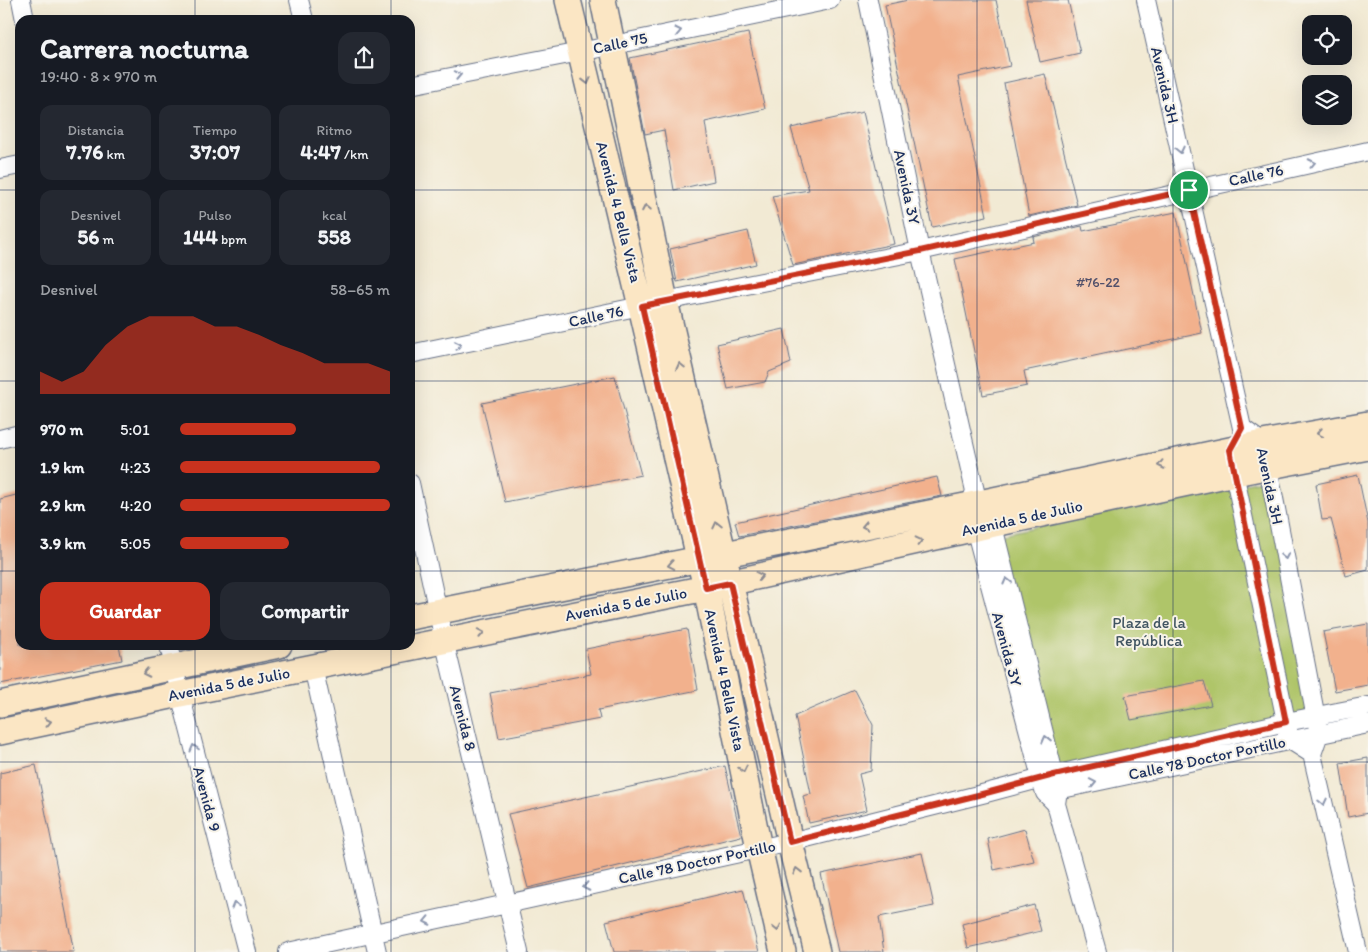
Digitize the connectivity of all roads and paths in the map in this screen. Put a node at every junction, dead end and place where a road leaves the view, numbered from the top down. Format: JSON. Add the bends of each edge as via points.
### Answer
{"nodes":[{"id":1,"x":21,"y":0,"type":"edge"},
{"id":2,"x":300,"y":0,"type":"edge"},
{"id":3,"x":568,"y":0,"type":"edge"},
{"id":4,"x":603,"y":0,"type":"edge"},
{"id":5,"x":830,"y":0,"type":"edge"},
{"id":6,"x":868,"y":0,"type":"edge"},
{"id":7,"x":1146,"y":0,"type":"edge"},
{"id":8,"x":25,"y":15,"type":"edge"},
{"id":9,"x":303,"y":15,"type":"edge"},
{"id":10,"x":613,"y":45,"type":"junction"},
{"id":11,"x":580,"y":52,"type":"junction"},
{"id":12,"x":415,"y":84,"type":"edge"},
{"id":13,"x":1368,"y":151,"type":"edge"},
{"id":14,"x":15,"y":166,"type":"edge"},
{"id":15,"x":0,"y":169,"type":"edge"},
{"id":16,"x":1189,"y":190,"type":"junction"},
{"id":17,"x":920,"y":251,"type":"junction"},
{"id":18,"x":653,"y":303,"type":"junction"},
{"id":19,"x":415,"y":353,"type":"edge"},
{"id":20,"x":1368,"y":424,"type":"edge"},
{"id":21,"x":1242,"y":428,"type":"junction"},
{"id":22,"x":15,"y":435,"type":"edge"},
{"id":23,"x":0,"y":438,"type":"edge"},
{"id":24,"x":1263,"y":443,"type":"junction"},
{"id":25,"x":1368,"y":447,"type":"edge"},
{"id":26,"x":1232,"y":462,"type":"junction"},
{"id":27,"x":1268,"y":467,"type":"junction"},
{"id":28,"x":415,"y":506,"type":"edge"},
{"id":29,"x":980,"y":510,"type":"junction"},
{"id":30,"x":724,"y":554,"type":"junction"},
{"id":31,"x":698,"y":560,"type":"junction"},
{"id":32,"x":730,"y":583,"type":"junction"},
{"id":33,"x":706,"y":588,"type":"junction"},
{"id":34,"x":438,"y":612,"type":"junction"},
{"id":35,"x":415,"y":616,"type":"edge"},
{"id":36,"x":444,"y":640,"type":"junction"},
{"id":37,"x":415,"y":646,"type":"edge"},
{"id":38,"x":230,"y":650,"type":"edge"},
{"id":39,"x":395,"y":650,"type":"edge"},
{"id":40,"x":171,"y":656,"type":"edge"},
{"id":41,"x":313,"y":667,"type":"junction"},
{"id":42,"x":180,"y":694,"type":"junction"},
{"id":43,"x":0,"y":704,"type":"edge"},
{"id":44,"x":1368,"y":706,"type":"edge"},
{"id":45,"x":1316,"y":716,"type":"junction"},
{"id":46,"x":1286,"y":722,"type":"junction"},
{"id":47,"x":1368,"y":724,"type":"edge"},
{"id":48,"x":0,"y":732,"type":"edge"},
{"id":49,"x":1319,"y":734,"type":"junction"},
{"id":50,"x":1290,"y":740,"type":"junction"},
{"id":51,"x":1312,"y":754,"type":"junction"},
{"id":52,"x":1051,"y":788,"type":"junction"},
{"id":53,"x":790,"y":842,"type":"junction"},
{"id":54,"x":759,"y":848,"type":"junction"},
{"id":55,"x":509,"y":904,"type":"junction"},
{"id":56,"x":373,"y":933,"type":"junction"},
{"id":57,"x":247,"y":952,"type":"edge"},
{"id":58,"x":288,"y":952,"type":"edge"},
{"id":59,"x":377,"y":952,"type":"edge"},
{"id":60,"x":519,"y":952,"type":"edge"},
{"id":61,"x":783,"y":952,"type":"edge"},
{"id":62,"x":817,"y":952,"type":"edge"},
{"id":63,"x":1097,"y":952,"type":"edge"},
{"id":64,"x":1358,"y":952,"type":"edge"}],
"edges":[{"from":1,"to":8,"type":"street"},
{"from":2,"to":9,"type":"street"},
{"from":3,"to":11,"type":"main road","name":"Avenida 4 Bella Vista"},
{"from":4,"to":10,"type":"main road","name":"Avenida 4 Bella Vista"},
{"from":10,"to":5,"type":"street","name":"Calle 75","one_way":true},
{"from":6,"to":17,"type":"street","name":"Avenida 3Y"},
{"from":7,"to":16,"type":"street","name":"Avenida 3H","one_way":true},
{"from":10,"to":11,"type":"street","name":"Calle 75"},
{"from":18,"to":10,"type":"main road","name":"Avenida 4 Bella Vista","one_way":true},
{"from":12,"to":11,"type":"street","name":"Calle 75","one_way":true},
{"from":11,"to":18,"type":"main road","name":"Avenida 4 Bella Vista","one_way":true},
{"from":16,"to":13,"type":"street","name":"Calle 76","one_way":true},
{"from":14,"to":15,"type":"street"},
{"from":16,"to":17,"type":"street","name":"Calle 76"},
{"from":16,"to":21,"type":"street","name":"Avenida 3H"},
{"from":17,"to":18,"type":"street","name":"Calle 76"},
{"from":17,"to":29,"type":"street","name":"Avenida 3Y"},
{"from":19,"to":18,"type":"street","name":"Calle 76","one_way":true},
{"from":30,"to":18,"type":"main road","name":"Avenida 4 Bella Vista","one_way":true},
{"from":18,"to":31,"type":"main road","name":"Avenida 4 Bella Vista"},
{"from":20,"to":24,"type":"main road","name":"Avenida 5 de Julio","one_way":true},
{"from":21,"to":24,"type":"street","name":"Avenida 3H"},
{"from":21,"to":26,"type":"street"},
{"from":22,"to":23,"type":"street"},
{"from":24,"to":26,"type":"main road","name":"Avenida 5 de Julio"},
{"from":24,"to":27,"type":"street","name":"Avenida 3H"},
{"from":25,"to":27,"type":"main road","name":"Avenida 5 de Julio"},
{"from":26,"to":27,"type":"main road","name":"Avenida 5 de Julio"},
{"from":26,"to":29,"type":"main road","name":"Avenida 5 de Julio"},
{"from":26,"to":46,"type":"street"},
{"from":27,"to":45,"type":"street","name":"Avenida 3H","one_way":true},
{"from":28,"to":34,"type":"street","name":"Avenida 8"},
{"from":29,"to":30,"type":"main road","name":"Avenida 5 de Julio","one_way":true},
{"from":32,"to":29,"type":"main road","name":"Avenida 5 de Julio","one_way":true},
{"from":29,"to":52,"type":"street","name":"Avenida 3Y"},
{"from":30,"to":31,"type":"main road","name":"Avenida 5 de Julio"},
{"from":30,"to":32,"type":"main road","name":"Avenida 4 Bella Vista"},
{"from":31,"to":33,"type":"main road","name":"Avenida 4 Bella Vista"},
{"from":31,"to":34,"type":"main road","name":"Avenida 5 de Julio","one_way":true},
{"from":32,"to":33,"type":"main road","name":"Avenida 5 de Julio"},
{"from":32,"to":53,"type":"main road","name":"Avenida 4 Bella Vista"},
{"from":36,"to":33,"type":"main road","name":"Avenida 5 de Julio","one_way":true},
{"from":33,"to":54,"type":"main road","name":"Avenida 4 Bella Vista","one_way":true},
{"from":34,"to":35,"type":"main road","name":"Avenida 5 de Julio"},
{"from":34,"to":36,"type":"street","name":"Avenida 8"},
{"from":36,"to":37,"type":"main road","name":"Avenida 5 de Julio"},
{"from":36,"to":55,"type":"street","name":"Avenida 8"},
{"from":38,"to":40,"type":"main road","name":"Avenida 5 de Julio"},
{"from":39,"to":41,"type":"main road","name":"Avenida 5 de Julio"},
{"from":40,"to":42,"type":"street","name":"Avenida 9"},
{"from":40,"to":43,"type":"main road","name":"Avenida 5 de Julio","one_way":true},
{"from":41,"to":42,"type":"main road","name":"Avenida 5 de Julio"},
{"from":41,"to":56,"type":"street"},
{"from":48,"to":42,"type":"main road","name":"Avenida 5 de Julio","one_way":true},
{"from":57,"to":42,"type":"street","name":"Avenida 9","one_way":true},
{"from":44,"to":45,"type":"street","name":"Calle 78 Doctor Portillo"},
{"from":45,"to":46,"type":"street","name":"Calle 78 Doctor Portillo"},
{"from":45,"to":49,"type":"street","name":"Avenida 3H"},
{"from":46,"to":50,"type":"street"},
{"from":46,"to":52,"type":"street","name":"Calle 78 Doctor Portillo"},
{"from":47,"to":49,"type":"street","name":"Calle 78 Doctor Portillo"},
{"from":49,"to":50,"type":"street","name":"Calle 78 Doctor Portillo"},
{"from":49,"to":51,"type":"street","name":"Avenida 3H"},
{"from":50,"to":51,"type":"street"},
{"from":52,"to":50,"type":"street","name":"Calle 78 Doctor Portillo","one_way":true},
{"from":51,"to":64,"type":"street","one_way":true},
{"from":52,"to":53,"type":"street","name":"Calle 78 Doctor Portillo"},
{"from":52,"to":63,"type":"street","name":"Avenida 3Y"},
{"from":53,"to":54,"type":"street","name":"Calle 78 Doctor Portillo"},
{"from":62,"to":53,"type":"main road","name":"Avenida 4 Bella Vista","one_way":true},
{"from":54,"to":55,"type":"street","name":"Calle 78 Doctor Portillo","one_way":true},
{"from":54,"to":61,"type":"main road","name":"Avenida 4 Bella Vista","one_way":true},
{"from":55,"to":56,"type":"street","name":"Calle 78 Doctor Portillo","one_way":true},
{"from":55,"to":60,"type":"street","name":"Avenida 8"},
{"from":56,"to":58,"type":"street","name":"Calle 78 Doctor Portillo"},
{"from":56,"to":59,"type":"street"}]}
